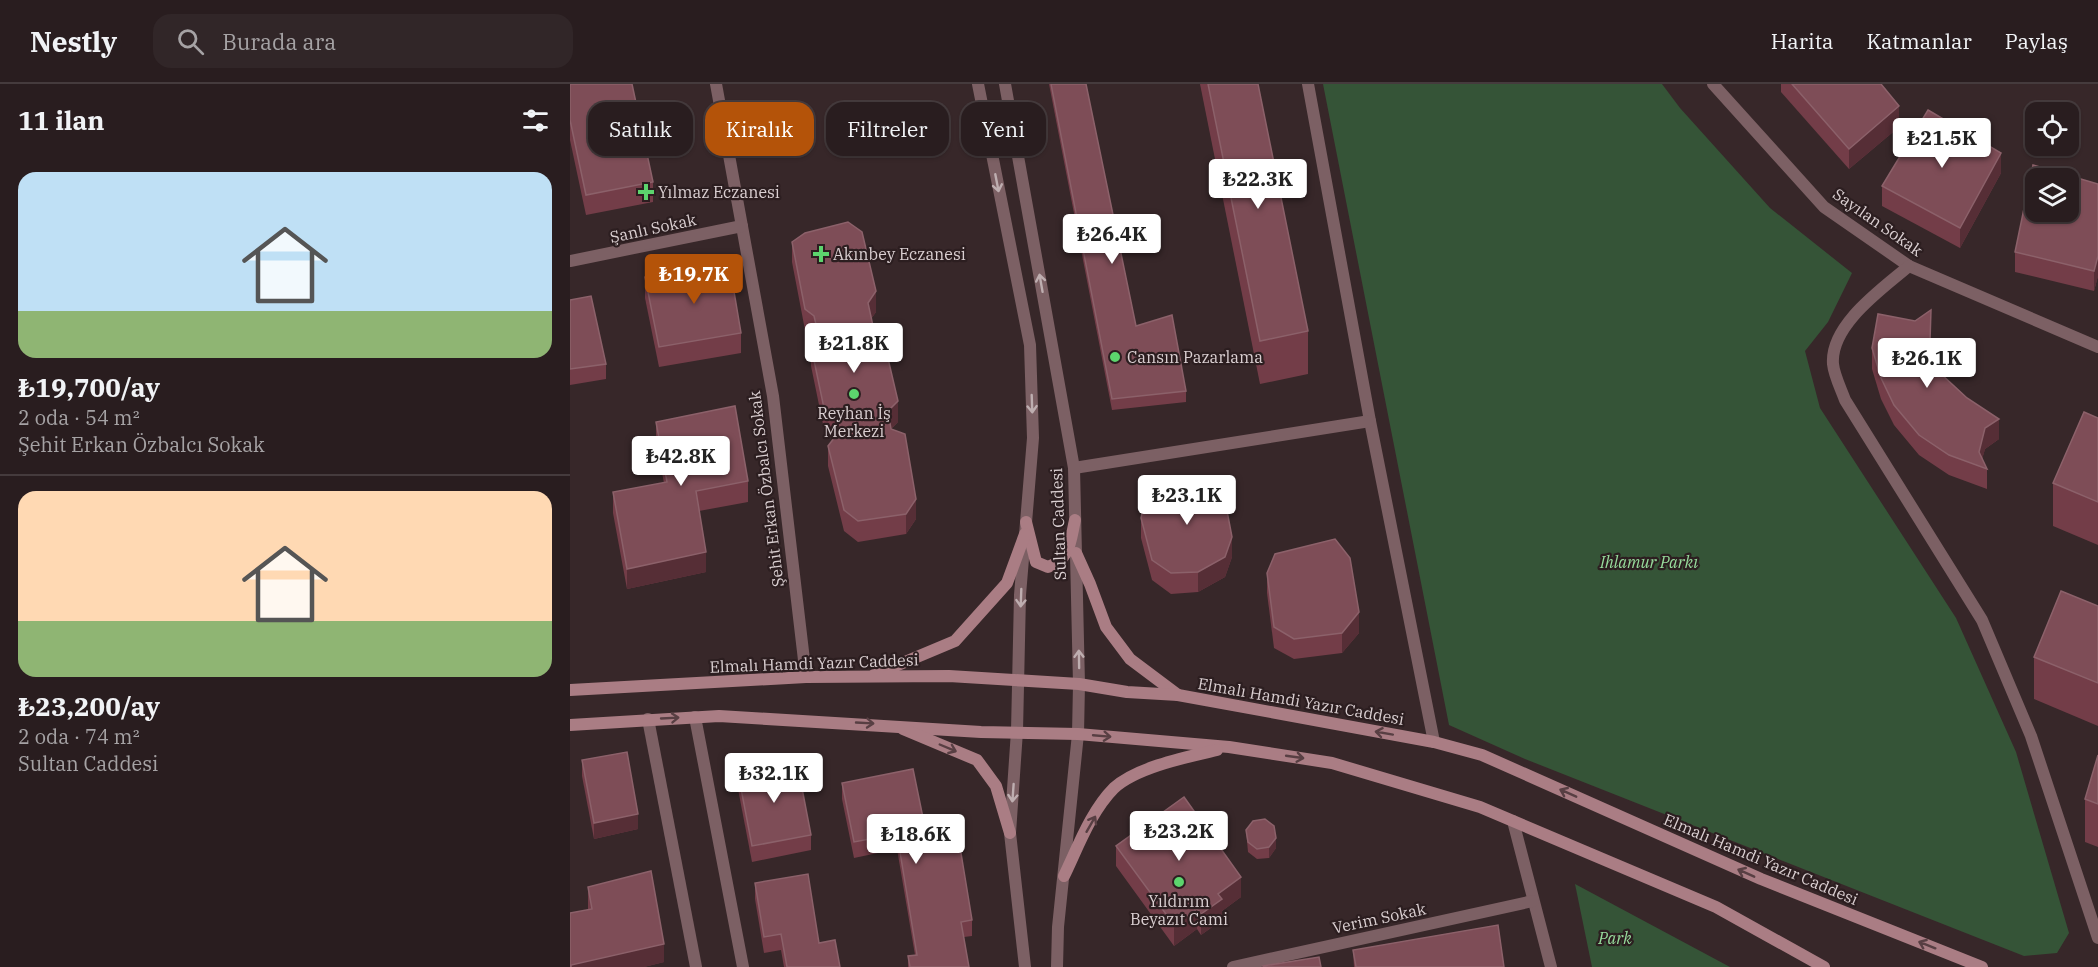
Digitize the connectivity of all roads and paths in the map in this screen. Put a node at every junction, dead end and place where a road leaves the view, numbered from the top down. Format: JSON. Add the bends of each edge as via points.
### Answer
{"nodes":[{"id":1,"x":716,"y":84,"type":"edge"},
{"id":2,"x":978,"y":84,"type":"edge"},
{"id":3,"x":1005,"y":84,"type":"edge"},
{"id":4,"x":1308,"y":84,"type":"edge"},
{"id":5,"x":1713,"y":84,"type":"edge"},
{"id":6,"x":742,"y":226,"type":"junction"},
{"id":7,"x":570,"y":261,"type":"edge"},
{"id":8,"x":1909,"y":266,"type":"junction"},
{"id":9,"x":2098,"y":346,"type":"edge"},
{"id":10,"x":1370,"y":421,"type":"junction"},
{"id":11,"x":1074,"y":468,"type":"junction"},
{"id":12,"x":1075,"y":520,"type":"junction"},
{"id":13,"x":1026,"y":528,"type":"junction"},
{"id":14,"x":1076,"y":553,"type":"junction"},
{"id":15,"x":806,"y":678,"type":"junction"},
{"id":16,"x":867,"y":678,"type":"junction"},
{"id":17,"x":1020,"y":680,"type":"junction"},
{"id":18,"x":1079,"y":684,"type":"junction"},
{"id":19,"x":570,"y":690,"type":"edge"},
{"id":20,"x":1178,"y":695,"type":"junction"},
{"id":21,"x":695,"y":717,"type":"junction"},
{"id":22,"x":648,"y":719,"type":"junction"},
{"id":23,"x":570,"y":725,"type":"edge"},
{"id":24,"x":894,"y":725,"type":"junction"},
{"id":25,"x":1017,"y":731,"type":"junction"},
{"id":26,"x":1078,"y":734,"type":"junction"},
{"id":27,"x":1434,"y":742,"type":"junction"},
{"id":28,"x":1229,"y":747,"type":"junction"},
{"id":29,"x":1513,"y":821,"type":"junction"},
{"id":30,"x":1010,"y":833,"type":"junction"},
{"id":31,"x":1064,"y":876,"type":"junction"},
{"id":32,"x":1533,"y":901,"type":"junction"},
{"id":33,"x":2098,"y":938,"type":"edge"},
{"id":34,"x":696,"y":967,"type":"edge"},
{"id":35,"x":743,"y":967,"type":"edge"},
{"id":36,"x":1025,"y":967,"type":"edge"},
{"id":37,"x":1057,"y":967,"type":"edge"},
{"id":38,"x":1233,"y":967,"type":"edge"},
{"id":39,"x":1551,"y":967,"type":"edge"},
{"id":40,"x":1824,"y":967,"type":"edge"},
{"id":41,"x":1982,"y":967,"type":"edge"}],
"edges":[{"from":1,"to":6,"type":"street","name":"Şehit Erkan Özbalcı Sokak"},
{"from":2,"to":13,"type":"street","one_way":true,"via":[[1030,345],[1033,438]]},
{"from":11,"to":3,"type":"street","name":"Sultan Caddesi","one_way":true},
{"from":4,"to":10,"type":"street"},
{"from":5,"to":8,"type":"street","name":"Sayılan Sokak","via":[[1824,207]]},
{"from":6,"to":7,"type":"street","name":"Şanlı Sokak"},
{"from":6,"to":15,"type":"street","name":"Şehit Erkan Özbalcı Sokak","via":[[773,396]]},
{"from":8,"to":9,"type":"street","name":"Sayılan Sokak"},
{"from":8,"to":33,"type":"street","via":[[1861,307],[1836,341],[1833,364],[1845,400],[1982,621],[2031,736]]},
{"from":10,"to":11,"type":"street"},
{"from":10,"to":27,"type":"street"},
{"from":11,"to":12,"type":"street","name":"Sultan Caddesi"},
{"from":12,"to":13,"type":"main road","via":[[1067,552],[1061,562],[1048,567],[1036,562]]},
{"from":12,"to":14,"type":"street","name":"Sultan Caddesi"},
{"from":13,"to":16,"type":"main road","via":[[1007,583],[955,641]]},
{"from":13,"to":17,"type":"street","one_way":true,"via":[[1020,595]]},
{"from":18,"to":14,"type":"street","name":"Sultan Caddesi","one_way":true},
{"from":14,"to":20,"type":"main road","via":[[1106,627],[1130,659]]},
{"from":15,"to":16,"type":"main road","name":"Elmalı Hamdi Yazır Caddesi"},
{"from":15,"to":19,"type":"main road","name":"Elmalı Hamdi Yazır Caddesi"},
{"from":16,"to":17,"type":"main road","name":"Elmalı Hamdi Yazır Caddesi","via":[[949,676]]},
{"from":17,"to":18,"type":"main road","name":"Elmalı Hamdi Yazır Caddesi"},
{"from":17,"to":25,"type":"street"},
{"from":18,"to":20,"type":"main road","name":"Elmalı Hamdi Yazır Caddesi"},
{"from":18,"to":26,"type":"street","name":"Sultan Caddesi"},
{"from":27,"to":20,"type":"main road","name":"Elmalı Hamdi Yazır Caddesi","one_way":true},
{"from":22,"to":21,"type":"main road","one_way":true},
{"from":21,"to":24,"type":"main road","one_way":true},
{"from":21,"to":35,"type":"street"},
{"from":22,"to":23,"type":"main road"},
{"from":22,"to":34,"type":"street"},
{"from":24,"to":25,"type":"main road"},
{"from":24,"to":30,"type":"main road","one_way":true,"via":[[977,760],[996,786]]},
{"from":25,"to":26,"type":"main road"},
{"from":25,"to":30,"type":"street","one_way":true},
{"from":26,"to":28,"type":"main road","one_way":true},
{"from":26,"to":31,"type":"street","name":"Sultan Caddesi"},
{"from":41,"to":27,"type":"main road","name":"Elmalı Hamdi Yazır Caddesi","one_way":true,"via":[[1761,879],[1482,755]]},
{"from":28,"to":29,"type":"main road","one_way":true,"via":[[1332,763],[1480,807]]},
{"from":31,"to":28,"type":"main road","one_way":true,"via":[[1090,823],[1115,788],[1139,773]]},
{"from":29,"to":32,"type":"street"},
{"from":29,"to":40,"type":"main road","via":[[1716,906]]},
{"from":30,"to":36,"type":"street"},
{"from":31,"to":37,"type":"street","name":"Sultan Caddesi"},
{"from":32,"to":38,"type":"street","name":"Verim Sokak"},
{"from":32,"to":39,"type":"street"}]}
